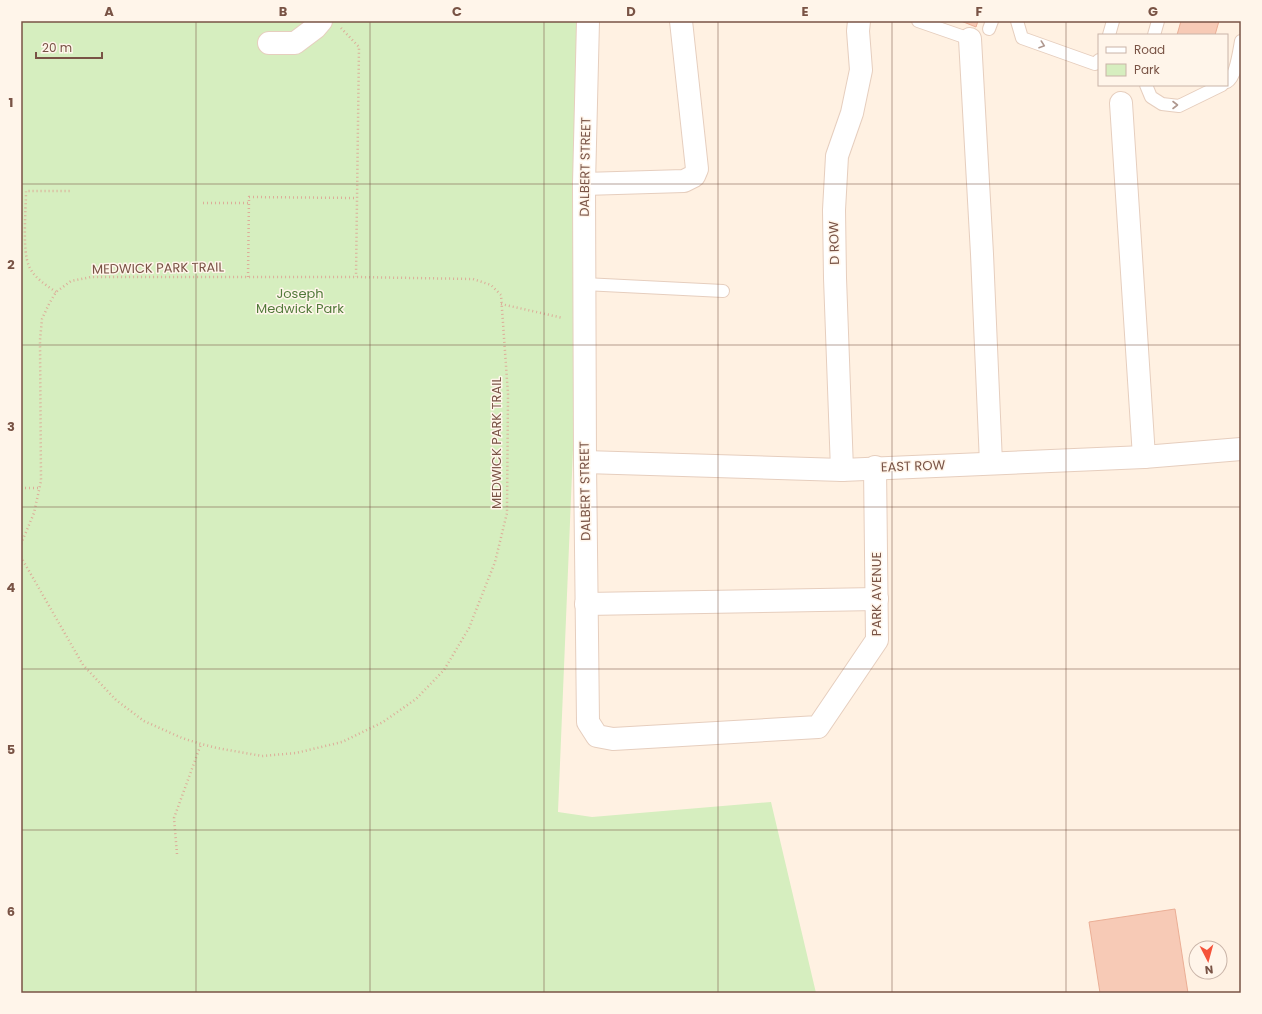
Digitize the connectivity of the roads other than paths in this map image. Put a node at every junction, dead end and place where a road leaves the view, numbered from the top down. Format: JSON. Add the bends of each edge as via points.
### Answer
{"nodes":[{"id":1,"x":588,"y":21,"type":"edge"},
{"id":2,"x":681,"y":21,"type":"edge"},
{"id":3,"x":859,"y":21,"type":"edge"},
{"id":4,"x":918,"y":21,"type":"edge"},
{"id":5,"x":1018,"y":21,"type":"edge"},
{"id":6,"x":1113,"y":21,"type":"edge"},
{"id":7,"x":1158,"y":21,"type":"edge"},
{"id":8,"x":330,"y":24,"type":"edge"},
{"id":9,"x":983,"y":30,"type":"edge"},
{"id":10,"x":1109,"y":34,"type":"edge"},
{"id":11,"x":1154,"y":34,"type":"edge"},
{"id":12,"x":1241,"y":41,"type":"edge"},
{"id":13,"x":269,"y":43,"type":"dead end"},
{"id":14,"x":1098,"y":61,"type":"edge"},
{"id":15,"x":1228,"y":79,"type":"edge"},
{"id":16,"x":1146,"y":86,"type":"edge"},
{"id":17,"x":1219,"y":86,"type":"edge"},
{"id":18,"x":1121,"y":103,"type":"dead end"},
{"id":19,"x":584,"y":184,"type":"junction"},
{"id":20,"x":584,"y":284,"type":"junction"},
{"id":21,"x":723,"y":291,"type":"dead end"},
{"id":22,"x":1241,"y":449,"type":"edge"},
{"id":23,"x":1144,"y":457,"type":"junction"},
{"id":24,"x":585,"y":462,"type":"junction"},
{"id":25,"x":991,"y":463,"type":"junction"},
{"id":26,"x":875,"y":467,"type":"junction"},
{"id":27,"x":842,"y":470,"type":"junction"},
{"id":28,"x":877,"y":599,"type":"junction"},
{"id":29,"x":586,"y":604,"type":"junction"},
{"id":30,"x":818,"y":727,"type":"joint"}],
"edges":[{"from":1,"to":19,"type":"street","name":"DALBERT STREET"},
{"from":2,"to":19,"type":"street","via":[[697,169],[694,176],[684,181]]},
{"from":3,"to":27,"type":"street","name":"D ROW","via":[[862,70],[852,113],[837,156],[834,210]]},
{"from":4,"to":9,"type":"lane"},
{"from":5,"to":14,"type":"lane","one_way":true,"via":[[1022,38],[1095,64]]},
{"from":6,"to":10,"type":"lane"},
{"from":7,"to":11,"type":"lane"},
{"from":8,"to":13,"type":"street","via":[[315,28],[295,42]]},
{"from":9,"to":25,"type":"street","via":[[982,254]]},
{"from":12,"to":15,"type":"lane"},
{"from":16,"to":17,"type":"lane","one_way":true,"via":[[1151,97],[1162,104],[1179,106]]},
{"from":18,"to":23,"type":"street"},
{"from":19,"to":20,"type":"street","name":"DALBERT STREET"},
{"from":20,"to":21,"type":"lane"},
{"from":20,"to":24,"type":"street","name":"DALBERT STREET"},
{"from":22,"to":23,"type":"street","name":"EAST ROW"},
{"from":23,"to":25,"type":"street","name":"EAST ROW"},
{"from":24,"to":27,"type":"street","name":"EAST ROW"},
{"from":24,"to":29,"type":"street","name":"DALBERT STREET"},
{"from":25,"to":26,"type":"street","name":"EAST ROW"},
{"from":26,"to":27,"type":"street","name":"EAST ROW"},
{"from":26,"to":28,"type":"street","name":"PARK AVENUE"},
{"from":28,"to":29,"type":"street"},
{"from":28,"to":30,"type":"street","name":"PARK AVENUE","via":[[877,640]]},
{"from":29,"to":30,"type":"street","name":"DALBERT STREET","via":[[588,722],[597,736],[614,739]]}]}
